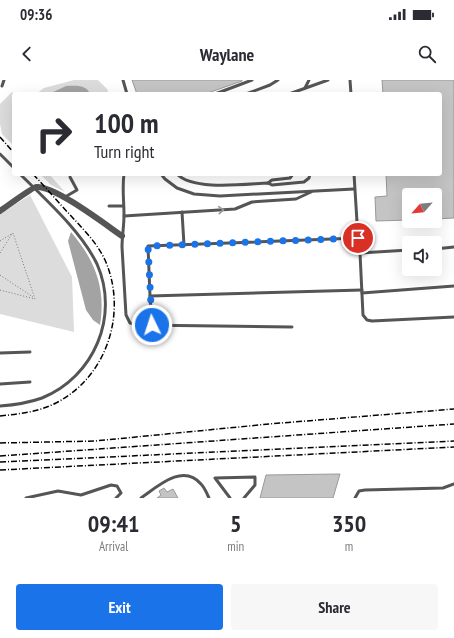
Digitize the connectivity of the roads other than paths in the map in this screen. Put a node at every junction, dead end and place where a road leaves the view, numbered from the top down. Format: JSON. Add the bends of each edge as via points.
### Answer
{"nodes":[{"id":1,"x":4,"y":80,"type":"edge"},
{"id":2,"x":122,"y":80,"type":"edge"},
{"id":3,"x":252,"y":80,"type":"edge"},
{"id":4,"x":278,"y":80,"type":"edge"},
{"id":5,"x":309,"y":80,"type":"edge"},
{"id":6,"x":328,"y":80,"type":"edge"},
{"id":7,"x":350,"y":80,"type":"edge"},
{"id":8,"x":2,"y":86,"type":"dead end"},
{"id":9,"x":305,"y":88,"type":"junction"},
{"id":10,"x":127,"y":92,"type":"edge"},
{"id":11,"x":220,"y":92,"type":"edge"},
{"id":12,"x":251,"y":92,"type":"edge"},
{"id":13,"x":294,"y":92,"type":"edge"},
{"id":14,"x":351,"y":92,"type":"edge"},
{"id":15,"x":0,"y":154,"type":"edge"},
{"id":16,"x":12,"y":166,"type":"edge"},
{"id":17,"x":21,"y":176,"type":"edge"},
{"id":18,"x":124,"y":176,"type":"edge"},
{"id":19,"x":163,"y":176,"type":"edge"},
{"id":20,"x":179,"y":176,"type":"edge"},
{"id":21,"x":292,"y":176,"type":"edge"},
{"id":22,"x":310,"y":176,"type":"edge"},
{"id":23,"x":354,"y":176,"type":"edge"},
{"id":24,"x":70,"y":177,"type":"dead end"},
{"id":25,"x":268,"y":183,"type":"junction"},
{"id":26,"x":354,"y":189,"type":"junction"},
{"id":27,"x":31,"y":190,"type":"junction"},
{"id":28,"x":313,"y":191,"type":"junction"},
{"id":29,"x":64,"y":198,"type":"junction"},
{"id":30,"x":109,"y":206,"type":"dead end"},
{"id":31,"x":123,"y":206,"type":"junction"},
{"id":32,"x":0,"y":210,"type":"edge"},
{"id":33,"x":182,"y":212,"type":"junction"},
{"id":34,"x":124,"y":216,"type":"junction"},
{"id":35,"x":122,"y":236,"type":"junction"},
{"id":36,"x":358,"y":238,"type":"junction"},
{"id":37,"x":184,"y":245,"type":"junction"},
{"id":38,"x":454,"y":247,"type":"edge"},
{"id":39,"x":442,"y":248,"type":"edge"},
{"id":40,"x":402,"y":250,"type":"edge"},
{"id":41,"x":360,"y":253,"type":"junction"},
{"id":42,"x":454,"y":286,"type":"edge"},
{"id":43,"x":362,"y":291,"type":"junction"},
{"id":44,"x":150,"y":296,"type":"junction"},
{"id":45,"x":454,"y":317,"type":"edge"},
{"id":46,"x":152,"y":325,"type":"junction"},
{"id":47,"x":292,"y":327,"type":"dead end"},
{"id":48,"x":30,"y":352,"type":"dead end"},
{"id":49,"x":0,"y":353,"type":"edge"},
{"id":50,"x":30,"y":382,"type":"dead end"},
{"id":51,"x":0,"y":384,"type":"edge"},
{"id":52,"x":0,"y":406,"type":"edge"},
{"id":53,"x":454,"y":484,"type":"edge"},
{"id":54,"x":81,"y":495,"type":"junction"},
{"id":55,"x":26,"y":498,"type":"edge"},
{"id":56,"x":77,"y":498,"type":"edge"},
{"id":57,"x":116,"y":498,"type":"edge"},
{"id":58,"x":141,"y":498,"type":"edge"},
{"id":59,"x":209,"y":498,"type":"edge"},
{"id":60,"x":230,"y":498,"type":"edge"},
{"id":61,"x":244,"y":498,"type":"edge"},
{"id":62,"x":355,"y":498,"type":"edge"}],
"edges":[{"from":1,"to":8,"type":"lane"},
{"from":2,"to":10,"type":"lane"},
{"from":3,"to":11,"type":"lane"},
{"from":4,"to":12,"type":"lane"},
{"from":5,"to":9,"type":"lane"},
{"from":6,"to":9,"type":"lane"},
{"from":7,"to":14,"type":"lane"},
{"from":9,"to":13,"type":"lane"},
{"from":15,"to":16,"type":"lane"},
{"from":17,"to":27,"type":"lane"},
{"from":18,"to":31,"type":"lane"},
{"from":19,"to":28,"type":"lane","via":[[177,188],[194,194],[220,196]]},
{"from":20,"to":25,"type":"lane","via":[[189,182],[202,184]]},
{"from":21,"to":25,"type":"lane"},
{"from":22,"to":25,"type":"lane","via":[[304,182],[272,185]]},
{"from":23,"to":26,"type":"lane"},
{"from":24,"to":29,"type":"lane","via":[[77,190]]},
{"from":26,"to":28,"type":"lane"},
{"from":26,"to":36,"type":"lane"},
{"from":27,"to":29,"type":"street","via":[[45,188]]},
{"from":27,"to":32,"type":"street"},
{"from":27,"to":52,"type":"lane","via":[[79,236],[94,259],[104,289],[104,321],[94,352],[82,370],[69,382],[35,400]]},
{"from":33,"to":28,"type":"lane","one_way":true,"via":[[235,209],[252,202],[296,199]]},
{"from":29,"to":35,"type":"street"},
{"from":30,"to":31,"type":"lane"},
{"from":31,"to":34,"type":"lane"},
{"from":33,"to":34,"type":"lane"},
{"from":33,"to":37,"type":"lane"},
{"from":34,"to":35,"type":"lane"},
{"from":35,"to":46,"type":"lane","via":[[126,315],[130,323]]},
{"from":36,"to":37,"type":"lane"},
{"from":36,"to":41,"type":"lane"},
{"from":37,"to":44,"type":"lane","via":[[148,246]]},
{"from":38,"to":39,"type":"lane"},
{"from":40,"to":41,"type":"lane"},
{"from":41,"to":43,"type":"lane"},
{"from":42,"to":43,"type":"lane"},
{"from":43,"to":44,"type":"lane"},
{"from":43,"to":45,"type":"lane","via":[[363,316],[367,320]]},
{"from":44,"to":46,"type":"lane"},
{"from":46,"to":47,"type":"lane"},
{"from":48,"to":49,"type":"lane"},
{"from":50,"to":51,"type":"lane"},
{"from":53,"to":62,"type":"lane","via":[[443,488],[365,490],[359,491]]},
{"from":54,"to":55,"type":"lane","via":[[58,492]]},
{"from":54,"to":56,"type":"lane"},
{"from":54,"to":57,"type":"lane","via":[[111,485],[117,486],[120,490],[121,493]]},
{"from":58,"to":59,"type":"lane","via":[[170,479],[186,476],[202,484]]},
{"from":60,"to":61,"type":"lane","via":[[215,478],[256,477],[254,485]]}]}
